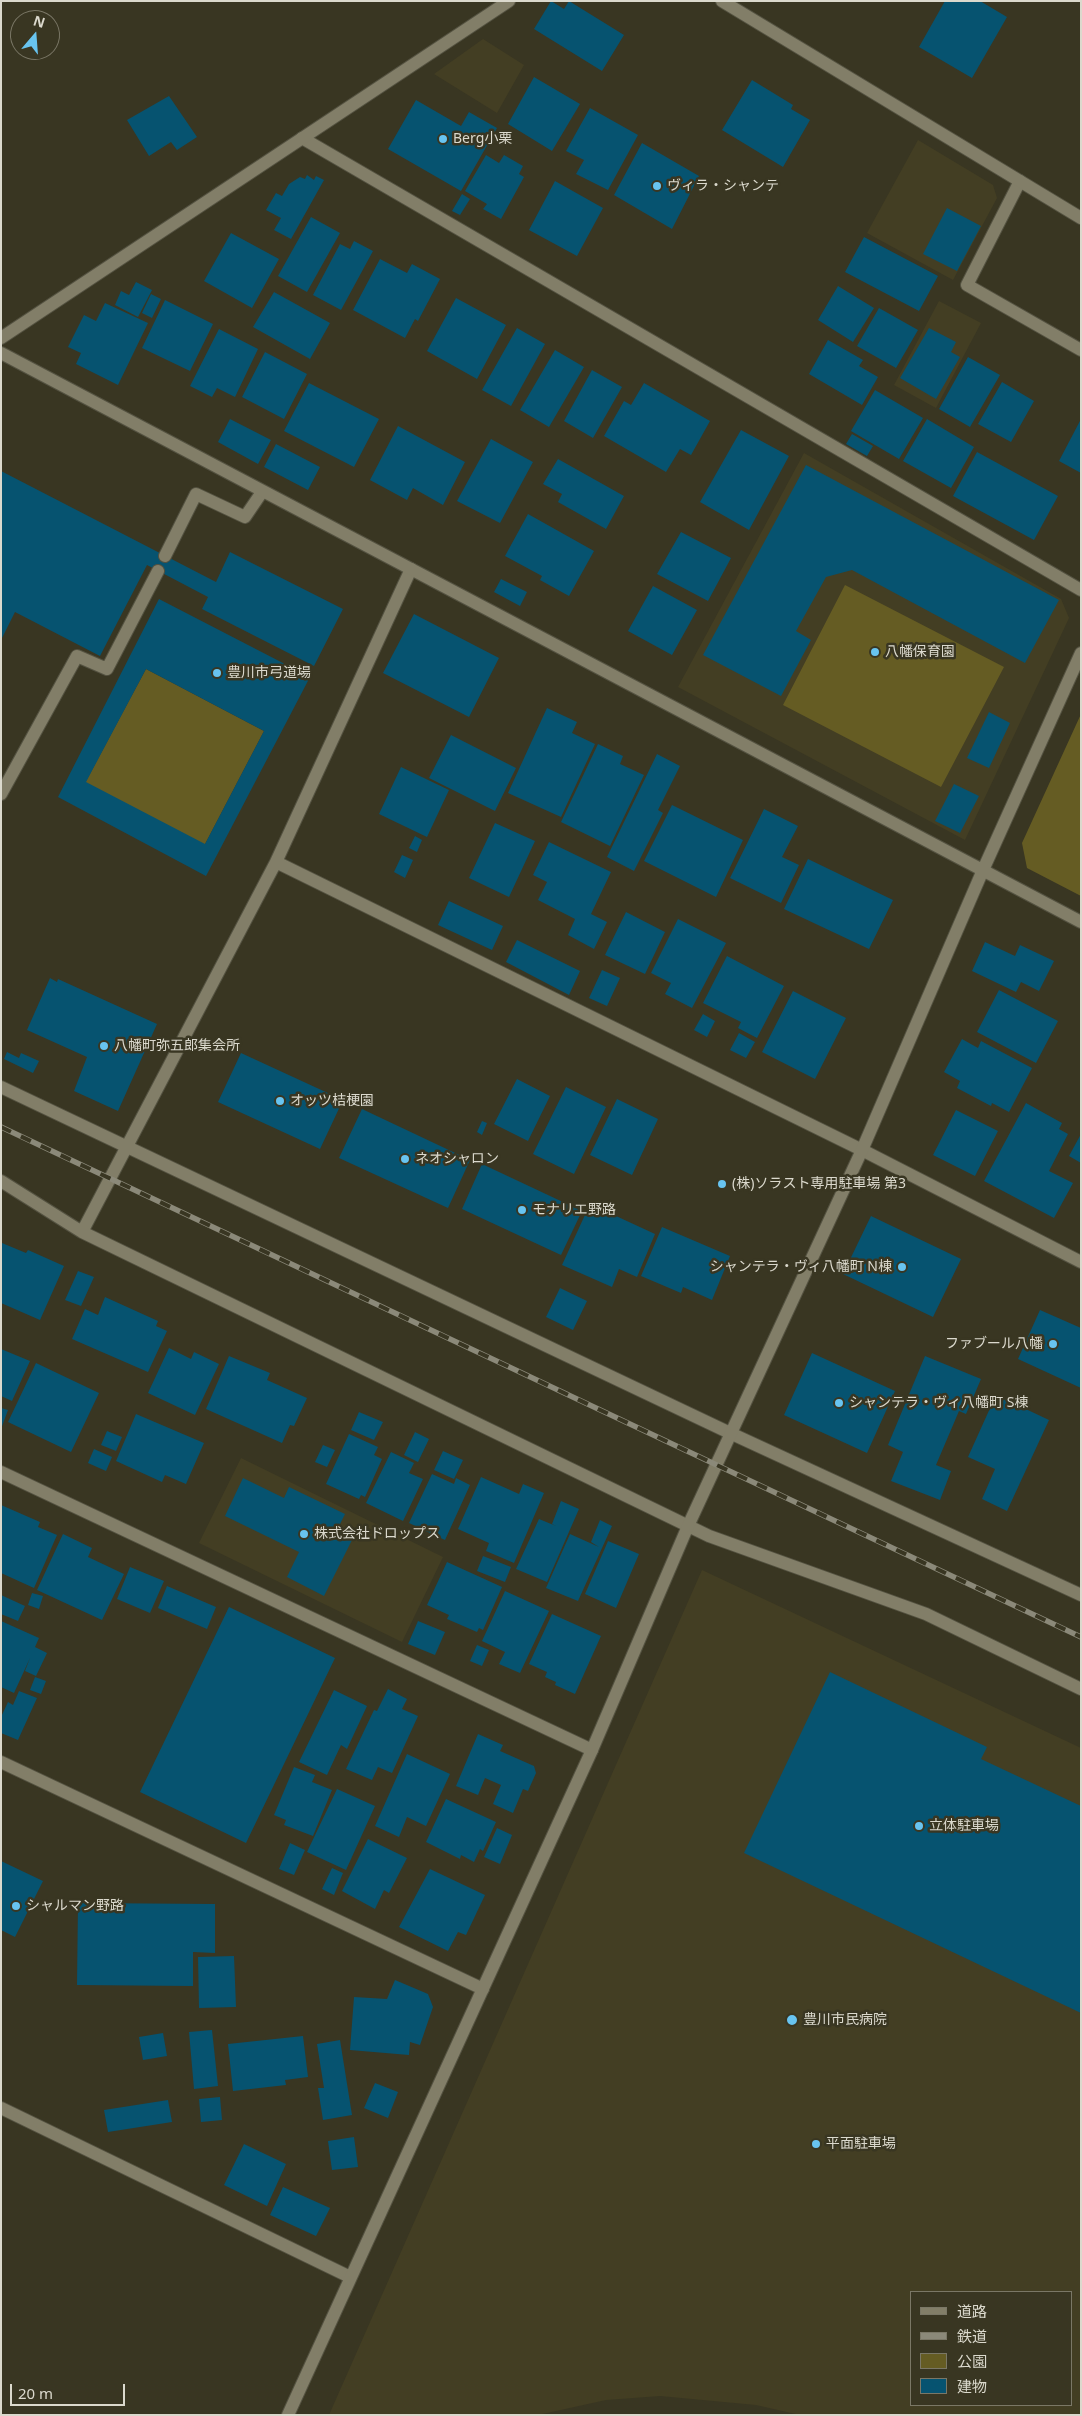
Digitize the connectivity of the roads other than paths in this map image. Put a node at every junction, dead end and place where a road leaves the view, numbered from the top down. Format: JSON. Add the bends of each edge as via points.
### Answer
{"nodes":[{"id":1,"x":510,"y":1,"type":"edge"},
{"id":2,"x":722,"y":1,"type":"edge"},
{"id":3,"x":302,"y":138,"type":"junction"},
{"id":4,"x":1020,"y":181,"type":"junction"},
{"id":5,"x":1081,"y":218,"type":"edge"},
{"id":6,"x":1,"y":338,"type":"edge"},
{"id":7,"x":1081,"y":350,"type":"edge"},
{"id":8,"x":1,"y":353,"type":"edge"},
{"id":9,"x":262,"y":492,"type":"junction"},
{"id":10,"x":165,"y":556,"type":"dead end"},
{"id":11,"x":411,"y":570,"type":"junction"},
{"id":12,"x":158,"y":571,"type":"dead end"},
{"id":13,"x":1081,"y":590,"type":"edge"},
{"id":14,"x":1081,"y":653,"type":"edge"},
{"id":15,"x":1,"y":794,"type":"edge"},
{"id":16,"x":276,"y":862,"type":"junction"},
{"id":17,"x":983,"y":870,"type":"junction"},
{"id":18,"x":1081,"y":922,"type":"edge"},
{"id":19,"x":1,"y":1087,"type":"edge"},
{"id":20,"x":127,"y":1148,"type":"junction"},
{"id":21,"x":862,"y":1150,"type":"junction"},
{"id":22,"x":1,"y":1181,"type":"edge"},
{"id":23,"x":82,"y":1232,"type":"junction"},
{"id":24,"x":1081,"y":1262,"type":"edge"},
{"id":25,"x":730,"y":1433,"type":"junction"},
{"id":26,"x":1,"y":1472,"type":"edge"},
{"id":27,"x":688,"y":1526,"type":"junction"},
{"id":28,"x":1081,"y":1595,"type":"edge"},
{"id":29,"x":1081,"y":1689,"type":"edge"},
{"id":30,"x":592,"y":1750,"type":"junction"},
{"id":31,"x":1,"y":1762,"type":"edge"},
{"id":32,"x":483,"y":1989,"type":"junction"},
{"id":33,"x":1,"y":2108,"type":"edge"},
{"id":34,"x":350,"y":2277,"type":"junction"},
{"id":35,"x":288,"y":2415,"type":"edge"}],
"edges":[{"from":1,"to":3,"type":"street"},
{"from":2,"to":4,"type":"street"},
{"from":3,"to":6,"type":"street"},
{"from":3,"to":13,"type":"street"},
{"from":4,"to":5,"type":"street"},
{"from":4,"to":7,"type":"street","via":[[967,285]]},
{"from":8,"to":9,"type":"street"},
{"from":9,"to":10,"type":"street","via":[[245,517],[196,494]]},
{"from":9,"to":11,"type":"street"},
{"from":11,"to":16,"type":"street"},
{"from":11,"to":17,"type":"street"},
{"from":12,"to":15,"type":"street","via":[[107,669],[77,656]]},
{"from":14,"to":17,"type":"street"},
{"from":16,"to":20,"type":"street"},
{"from":16,"to":21,"type":"street"},
{"from":17,"to":18,"type":"street"},
{"from":17,"to":21,"type":"street"},
{"from":19,"to":20,"type":"street"},
{"from":20,"to":23,"type":"street"},
{"from":20,"to":25,"type":"street"},
{"from":21,"to":24,"type":"street"},
{"from":21,"to":25,"type":"street"},
{"from":22,"to":23,"type":"street"},
{"from":23,"to":27,"type":"street"},
{"from":25,"to":27,"type":"street"},
{"from":25,"to":28,"type":"street"},
{"from":26,"to":30,"type":"street"},
{"from":27,"to":29,"type":"street","via":[[926,1614]]},
{"from":27,"to":30,"type":"street"},
{"from":30,"to":32,"type":"street"},
{"from":31,"to":32,"type":"street"},
{"from":32,"to":34,"type":"street"},
{"from":33,"to":34,"type":"street"},
{"from":34,"to":35,"type":"street"}]}
